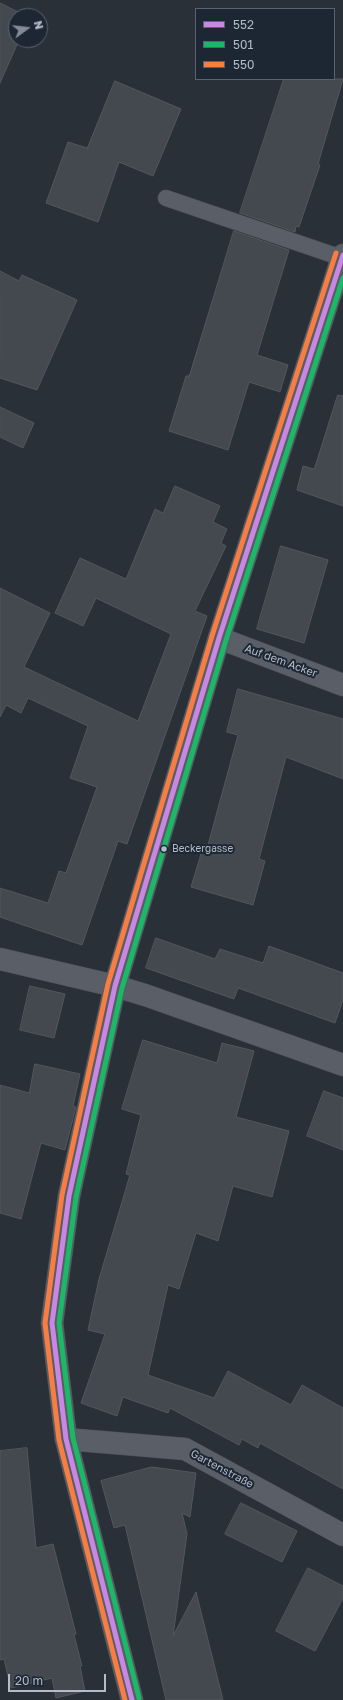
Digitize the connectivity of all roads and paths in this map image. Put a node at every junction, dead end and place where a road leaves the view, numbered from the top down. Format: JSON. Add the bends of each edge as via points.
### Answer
{"nodes":[{"id":1,"x":166,"y":198,"type":"dead end"},
{"id":2,"x":343,"y":257,"type":"edge"},
{"id":3,"x":219,"y":638,"type":"junction"},
{"id":4,"x":343,"y":685,"type":"edge"},
{"id":5,"x":0,"y":959,"type":"edge"},
{"id":6,"x":114,"y":986,"type":"junction"},
{"id":7,"x":343,"y":1065,"type":"edge"},
{"id":8,"x":66,"y":1439,"type":"junction"},
{"id":9,"x":343,"y":1535,"type":"edge"},
{"id":10,"x":132,"y":1700,"type":"edge"}],
"edges":[{"from":1,"to":2,"type":"lane"},
{"from":2,"to":3,"type":"street"},
{"from":3,"to":4,"type":"street","name":"Auf dem Acker"},
{"from":3,"to":6,"type":"street"},
{"from":5,"to":6,"type":"street"},
{"from":6,"to":7,"type":"street"},
{"from":6,"to":8,"type":"street","via":[[69,1196],[52,1323]]},
{"from":8,"to":9,"type":"street","name":"Gartenstraße","via":[[185,1449]]},
{"from":8,"to":10,"type":"street"}]}
